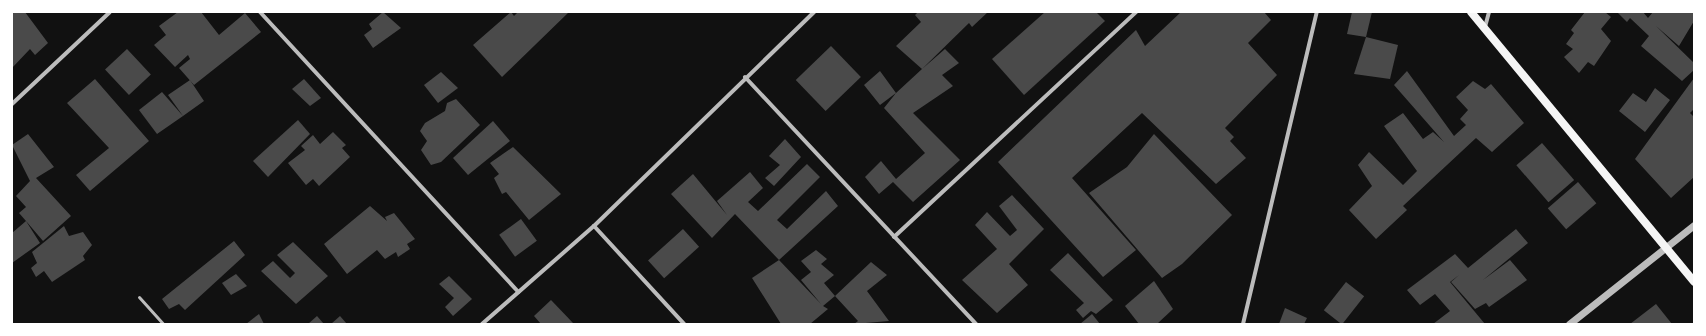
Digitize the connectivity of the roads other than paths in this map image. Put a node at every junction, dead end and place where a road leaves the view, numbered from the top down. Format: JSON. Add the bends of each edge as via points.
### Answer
{"nodes":[{"id":1,"x":110,"y":12,"type":"edge"},
{"id":2,"x":260,"y":12,"type":"edge"},
{"id":3,"x":814,"y":12,"type":"edge"},
{"id":4,"x":1136,"y":12,"type":"edge"},
{"id":5,"x":1317,"y":12,"type":"edge"},
{"id":6,"x":1471,"y":12,"type":"edge"},
{"id":7,"x":1490,"y":12,"type":"edge"},
{"id":8,"x":1485,"y":27,"type":"junction"},
{"id":9,"x":745,"y":77,"type":"junction"},
{"id":10,"x":12,"y":104,"type":"edge"},
{"id":11,"x":1694,"y":225,"type":"edge"},
{"id":12,"x":594,"y":226,"type":"junction"},
{"id":13,"x":894,"y":236,"type":"junction"},
{"id":14,"x":1667,"y":245,"type":"junction"},
{"id":15,"x":1694,"y":282,"type":"edge"},
{"id":16,"x":518,"y":292,"type":"junction"},
{"id":17,"x":139,"y":297,"type":"dead end"},
{"id":18,"x":163,"y":324,"type":"edge"},
{"id":19,"x":482,"y":324,"type":"edge"},
{"id":20,"x":684,"y":324,"type":"edge"},
{"id":21,"x":976,"y":324,"type":"edge"},
{"id":22,"x":1243,"y":324,"type":"edge"},
{"id":23,"x":1569,"y":324,"type":"edge"}],
"edges":[{"from":1,"to":10,"type":"street"},
{"from":2,"to":16,"type":"street"},
{"from":3,"to":9,"type":"street"},
{"from":4,"to":13,"type":"street"},
{"from":5,"to":22,"type":"street"},
{"from":6,"to":8,"type":"main road"},
{"from":7,"to":8,"type":"street"},
{"from":8,"to":14,"type":"main road"},
{"from":9,"to":12,"type":"street"},
{"from":9,"to":13,"type":"street"},
{"from":11,"to":14,"type":"street"},
{"from":12,"to":16,"type":"street"},
{"from":12,"to":20,"type":"street"},
{"from":13,"to":21,"type":"street"},
{"from":14,"to":15,"type":"main road"},
{"from":14,"to":23,"type":"street"},
{"from":16,"to":19,"type":"street"},
{"from":17,"to":18,"type":"lane"}]}
